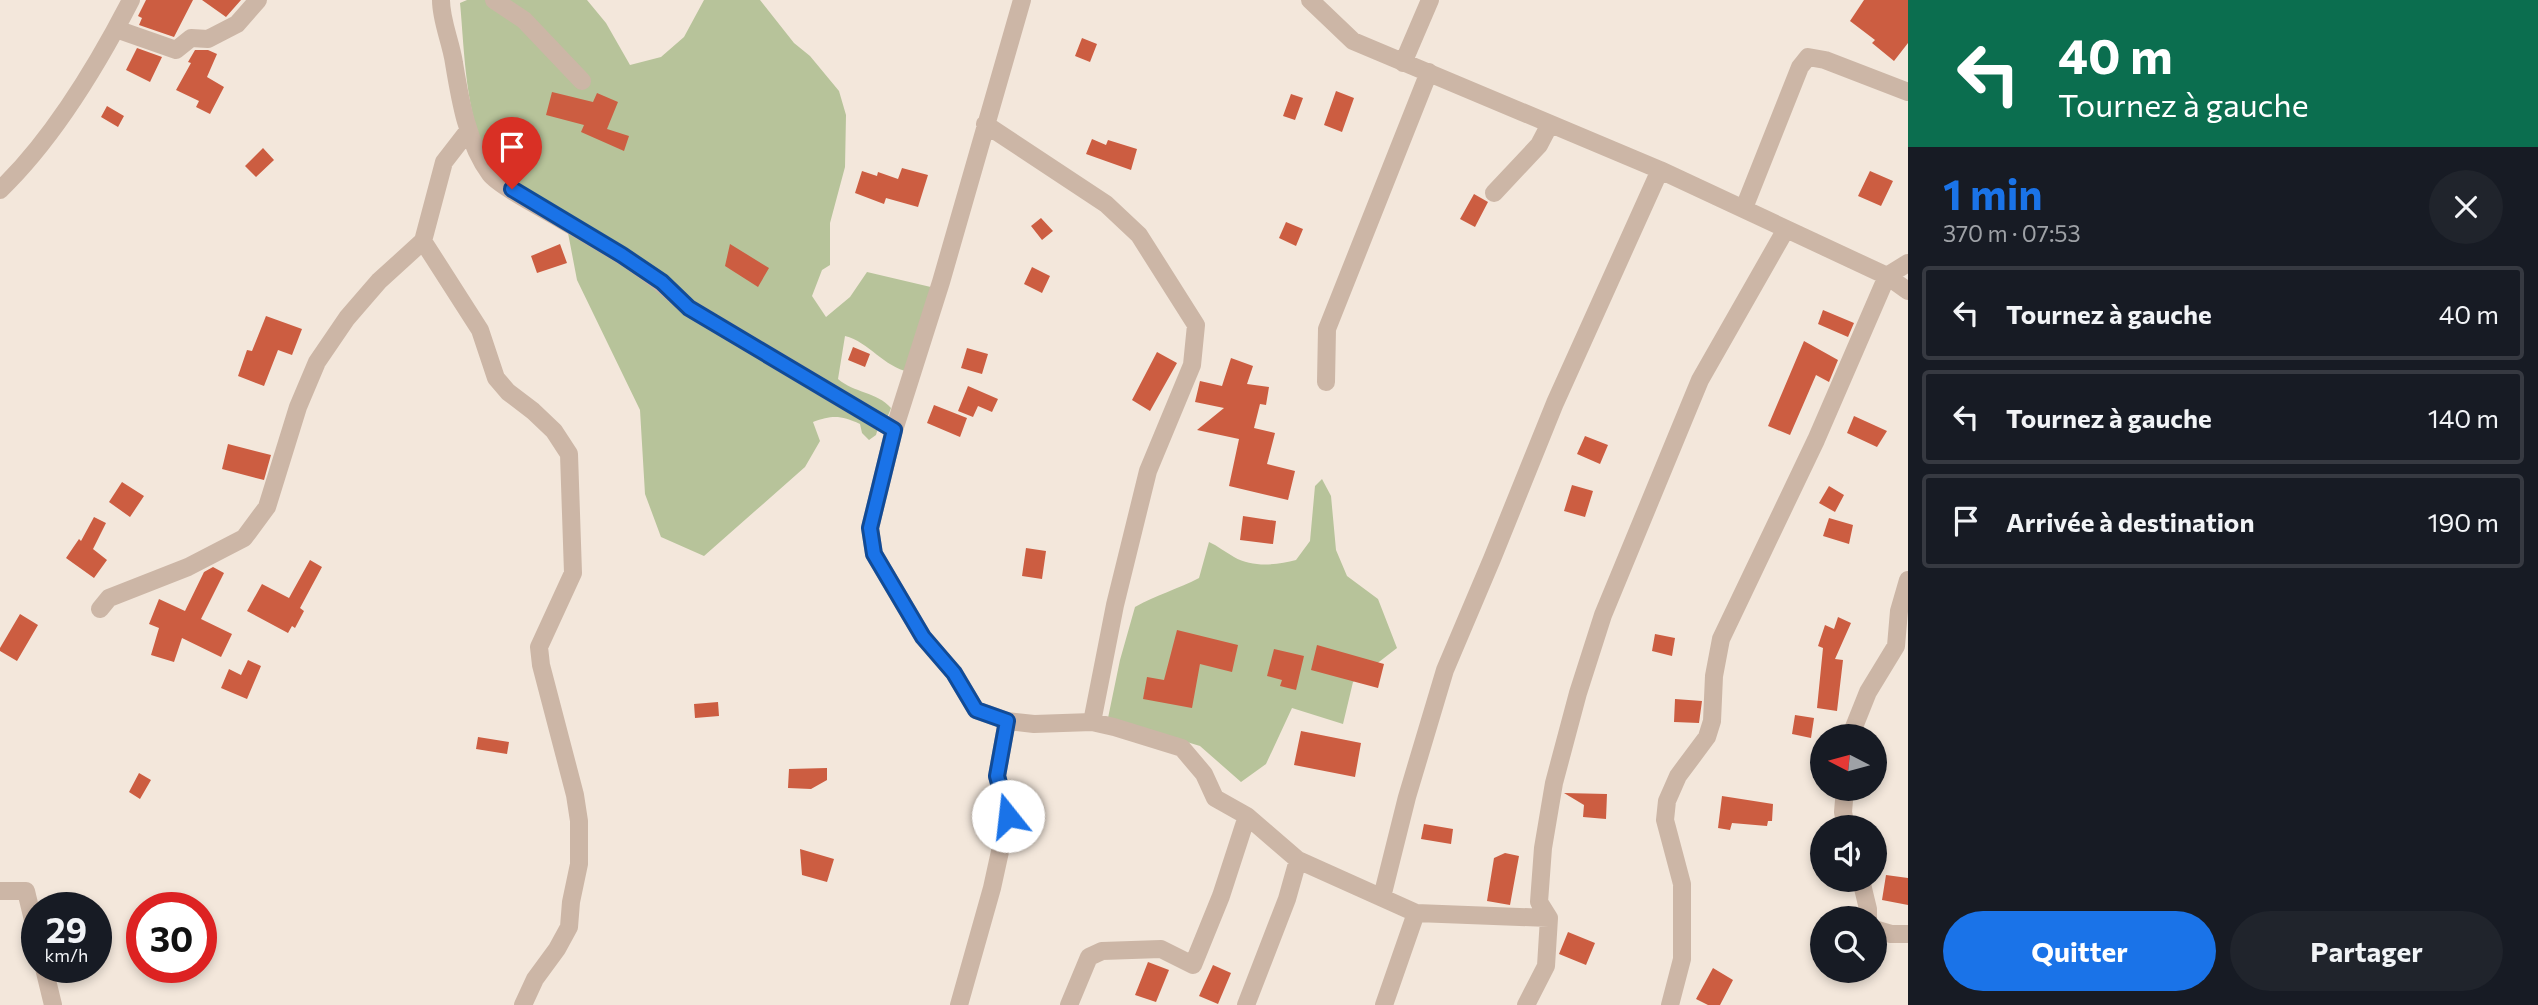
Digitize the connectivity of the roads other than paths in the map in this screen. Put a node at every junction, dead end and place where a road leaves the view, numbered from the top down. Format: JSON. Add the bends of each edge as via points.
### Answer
{"nodes":[{"id":1,"x":131,"y":0,"type":"edge"},
{"id":2,"x":258,"y":0,"type":"edge"},
{"id":3,"x":441,"y":0,"type":"edge"},
{"id":4,"x":494,"y":0,"type":"edge"},
{"id":5,"x":1022,"y":0,"type":"edge"},
{"id":6,"x":1310,"y":0,"type":"edge"},
{"id":7,"x":1430,"y":0,"type":"edge"},
{"id":8,"x":116,"y":29,"type":"junction"},
{"id":9,"x":1403,"y":62,"type":"junction"},
{"id":10,"x":1429,"y":72,"type":"junction"},
{"id":11,"x":582,"y":81,"type":"dead end"},
{"id":12,"x":1908,"y":92,"type":"edge"},
{"id":13,"x":985,"y":124,"type":"junction"},
{"id":14,"x":1550,"y":124,"type":"junction"},
{"id":15,"x":468,"y":131,"type":"junction"},
{"id":16,"x":1660,"y":170,"type":"junction"},
{"id":17,"x":0,"y":190,"type":"edge"},
{"id":18,"x":1494,"y":193,"type":"dead end"},
{"id":19,"x":1744,"y":208,"type":"junction"},
{"id":20,"x":1786,"y":229,"type":"junction"},
{"id":21,"x":423,"y":241,"type":"junction"},
{"id":22,"x":1908,"y":263,"type":"edge"},
{"id":23,"x":1888,"y":276,"type":"junction"},
{"id":24,"x":1908,"y":291,"type":"edge"},
{"id":25,"x":1326,"y":382,"type":"dead end"},
{"id":26,"x":894,"y":430,"type":"junction"},
{"id":27,"x":1908,"y":580,"type":"edge"},
{"id":28,"x":100,"y":609,"type":"dead end"},
{"id":29,"x":1007,"y":721,"type":"junction"},
{"id":30,"x":1092,"y":722,"type":"junction"},
{"id":31,"x":1854,"y":724,"type":"edge"},
{"id":32,"x":1247,"y":816,"type":"junction"},
{"id":33,"x":1298,"y":860,"type":"junction"},
{"id":34,"x":0,"y":891,"type":"edge"},
{"id":35,"x":26,"y":892,"type":"edge"},
{"id":36,"x":1382,"y":897,"type":"junction"},
{"id":37,"x":1416,"y":913,"type":"junction"},
{"id":38,"x":1549,"y":918,"type":"junction"},
{"id":39,"x":1887,"y":933,"type":"edge"},
{"id":40,"x":1908,"y":934,"type":"edge"},
{"id":41,"x":48,"y":983,"type":"edge"},
{"id":42,"x":53,"y":1005,"type":"edge"},
{"id":43,"x":523,"y":1005,"type":"edge"},
{"id":44,"x":958,"y":1005,"type":"edge"},
{"id":45,"x":1069,"y":1005,"type":"edge"},
{"id":46,"x":1247,"y":1005,"type":"edge"},
{"id":47,"x":1384,"y":1005,"type":"edge"},
{"id":48,"x":1526,"y":1005,"type":"edge"},
{"id":49,"x":1670,"y":1005,"type":"edge"}],
"edges":[{"from":1,"to":8,"type":"street"},
{"from":2,"to":8,"type":"street","via":[[237,24],[208,39],[191,38],[176,50]]},
{"from":3,"to":15,"type":"street"},
{"from":4,"to":11,"type":"street","via":[[524,20]]},
{"from":5,"to":13,"type":"street"},
{"from":6,"to":9,"type":"street","via":[[1353,41]]},
{"from":7,"to":9,"type":"street"},
{"from":8,"to":17,"type":"street","via":[[51,133]]},
{"from":9,"to":10,"type":"street"},
{"from":10,"to":14,"type":"street"},
{"from":10,"to":25,"type":"street","via":[[1327,329]]},
{"from":12,"to":19,"type":"street","via":[[1825,60],[1808,58],[1800,67]]},
{"from":13,"to":26,"type":"street"},
{"from":13,"to":30,"type":"street","via":[[1106,204],[1139,235],[1196,325],[1192,365],[1148,471]]},
{"from":14,"to":16,"type":"street"},
{"from":14,"to":18,"type":"street","via":[[1539,145]]},
{"from":15,"to":21,"type":"street","via":[[444,162]]},
{"from":15,"to":26,"type":"street","via":[[491,175],[622,255],[662,282],[689,308]]},
{"from":16,"to":19,"type":"street"},
{"from":16,"to":36,"type":"street","via":[[1555,403],[1445,670]]},
{"from":19,"to":20,"type":"street"},
{"from":20,"to":23,"type":"street"},
{"from":20,"to":38,"type":"street","via":[[1700,380],[1603,615],[1578,693],[1547,822],[1539,902]]},
{"from":21,"to":28,"type":"street","via":[[347,318],[317,362],[267,507],[244,538],[188,567],[109,598]]},
{"from":21,"to":43,"type":"street","via":[[480,330],[496,378],[554,431],[569,454],[573,573],[539,648],[575,794],[579,864],[569,927]]},
{"from":22,"to":23,"type":"street"},
{"from":23,"to":24,"type":"street"},
{"from":23,"to":49,"type":"street","via":[[1721,639],[1707,737],[1678,776],[1667,801],[1665,820],[1682,884],[1682,959]]},
{"from":26,"to":29,"type":"street","via":[[870,528],[874,554],[923,637],[954,673],[976,710]]},
{"from":27,"to":31,"type":"street","via":[[1896,646]]},
{"from":29,"to":30,"type":"street"},
{"from":29,"to":44,"type":"street","via":[[997,776],[1008,816]]},
{"from":30,"to":32,"type":"street","via":[[1182,748],[1204,774],[1215,798]]},
{"from":32,"to":33,"type":"street"},
{"from":32,"to":45,"type":"street","via":[[1192,965],[1161,949],[1102,951],[1089,957]]},
{"from":33,"to":36,"type":"street"},
{"from":33,"to":46,"type":"street"},
{"from":34,"to":35,"type":"street"},
{"from":36,"to":37,"type":"street"},
{"from":37,"to":38,"type":"street"},
{"from":37,"to":47,"type":"street"},
{"from":38,"to":48,"type":"street","via":[[1546,966]]},
{"from":39,"to":40,"type":"street"},
{"from":41,"to":42,"type":"street"}]}
